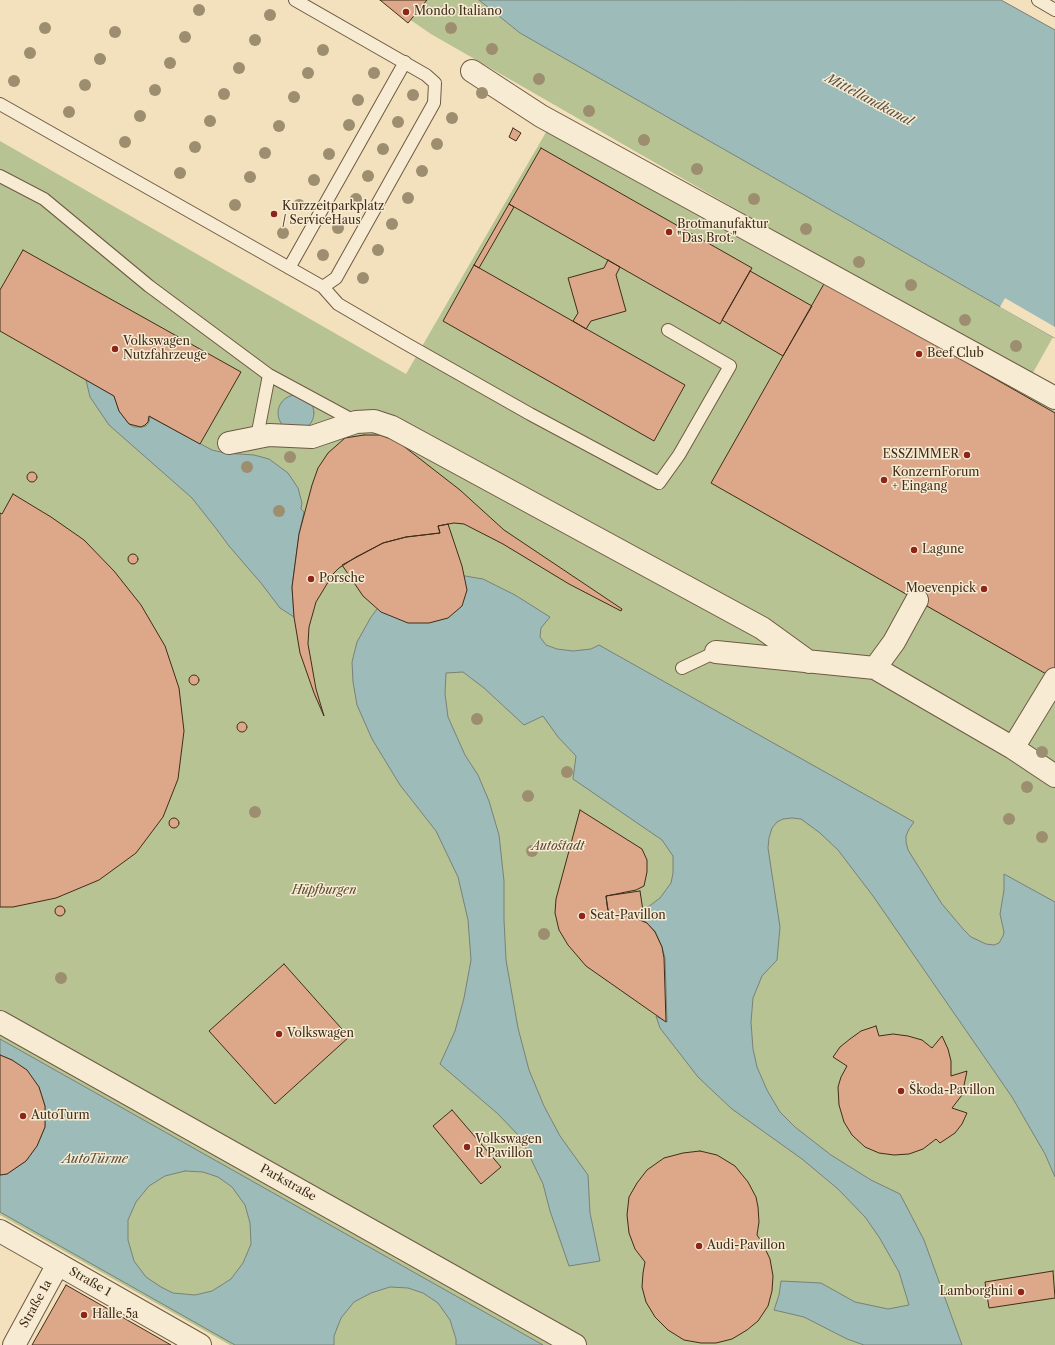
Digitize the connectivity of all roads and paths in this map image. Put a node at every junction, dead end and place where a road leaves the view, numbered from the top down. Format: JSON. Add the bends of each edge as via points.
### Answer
{"nodes":[{"id":1,"x":295,"y":0,"type":"edge"},
{"id":2,"x":1038,"y":0,"type":"edge"},
{"id":3,"x":1055,"y":10,"type":"edge"},
{"id":4,"x":405,"y":62,"type":"junction"},
{"id":5,"x":472,"y":71,"type":"dead end"},
{"id":6,"x":0,"y":104,"type":"edge"},
{"id":7,"x":0,"y":176,"type":"edge"},
{"id":8,"x":289,"y":268,"type":"junction"},
{"id":9,"x":323,"y":287,"type":"junction"},
{"id":10,"x":668,"y":330,"type":"dead end"},
{"id":11,"x":270,"y":375,"type":"junction"},
{"id":12,"x":1041,"y":395,"type":"edge"},
{"id":13,"x":356,"y":422,"type":"junction"},
{"id":14,"x":257,"y":437,"type":"junction"},
{"id":15,"x":229,"y":442,"type":"dead end"},
{"id":16,"x":917,"y":600,"type":"dead end"},
{"id":17,"x":716,"y":652,"type":"joint"},
{"id":18,"x":809,"y":662,"type":"junction"},
{"id":19,"x":682,"y":668,"type":"dead end"},
{"id":20,"x":875,"y":668,"type":"junction"},
{"id":21,"x":1055,"y":679,"type":"edge"},
{"id":22,"x":1013,"y":748,"type":"junction"},
{"id":23,"x":1055,"y":776,"type":"edge"},
{"id":24,"x":0,"y":1022,"type":"edge"},
{"id":25,"x":0,"y":1231,"type":"edge"},
{"id":26,"x":58,"y":1264,"type":"junction"},
{"id":27,"x":14,"y":1345,"type":"edge"},
{"id":28,"x":200,"y":1345,"type":"edge"},
{"id":29,"x":575,"y":1345,"type":"edge"}],
"edges":[{"from":1,"to":4,"type":"lane"},
{"from":2,"to":3,"type":"lane"},
{"from":4,"to":8,"type":"lane"},
{"from":4,"to":9,"type":"lane","via":[[435,84],[434,103],[336,278]]},
{"from":5,"to":12,"type":"street","via":[[541,116]]},
{"from":6,"to":8,"type":"lane"},
{"from":7,"to":11,"type":"lane","via":[[44,199],[149,286]]},
{"from":8,"to":9,"type":"lane"},
{"from":9,"to":10,"type":"lane","via":[[338,304],[403,342],[659,483],[679,455],[730,366]]},
{"from":11,"to":13,"type":"lane"},
{"from":11,"to":14,"type":"lane"},
{"from":13,"to":14,"type":"street","via":[[312,437]]},
{"from":13,"to":18,"type":"street","via":[[374,421],[392,427],[762,628]]},
{"from":14,"to":15,"type":"street"},
{"from":16,"to":20,"type":"street","via":[[894,642]]},
{"from":17,"to":18,"type":"street"},
{"from":17,"to":19,"type":"lane"},
{"from":18,"to":20,"type":"street"},
{"from":20,"to":22,"type":"street"},
{"from":21,"to":22,"type":"street"},
{"from":22,"to":23,"type":"street"},
{"from":24,"to":29,"type":"street","name":"Parkstraße"},
{"from":25,"to":26,"type":"street","name":"Straße 1"},
{"from":26,"to":27,"type":"street","name":"Straße 1a"},
{"from":26,"to":28,"type":"street","name":"Straße 1"}]}
